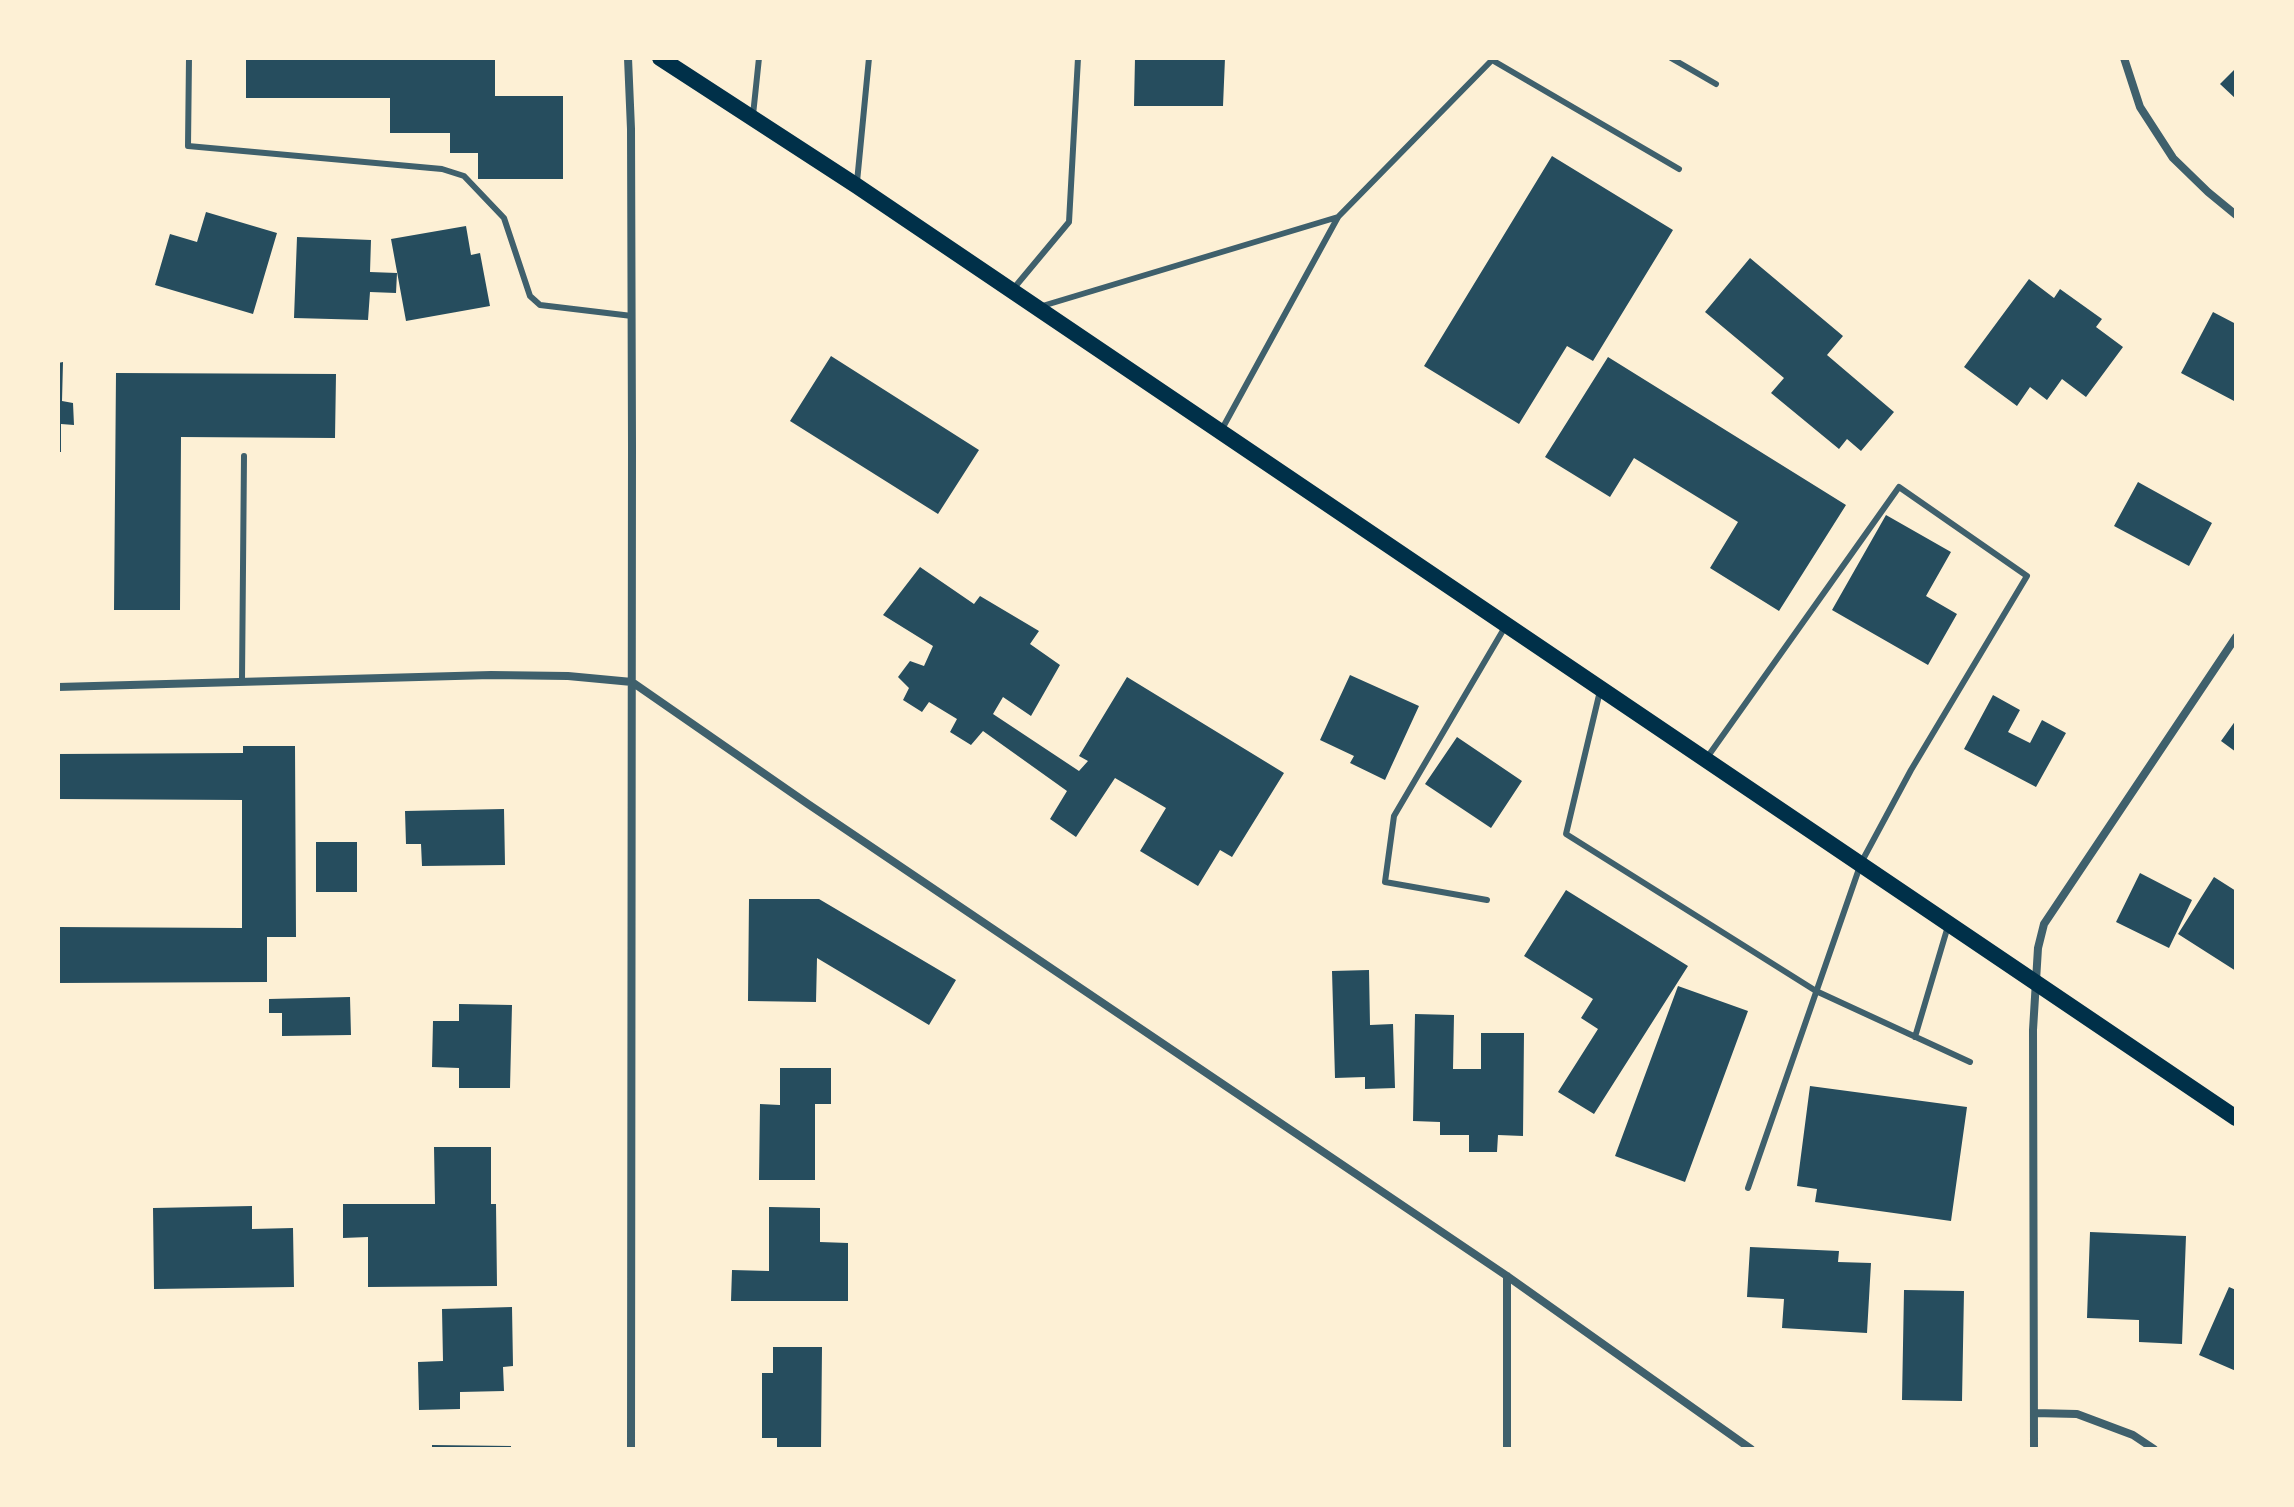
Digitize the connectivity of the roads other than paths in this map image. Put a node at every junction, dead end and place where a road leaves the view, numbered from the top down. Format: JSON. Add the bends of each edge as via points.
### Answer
{"nodes":[{"id":1,"x":189,"y":58,"type":"edge"},
{"id":2,"x":628,"y":58,"type":"edge"},
{"id":3,"x":660,"y":58,"type":"edge"},
{"id":4,"x":759,"y":58,"type":"edge"},
{"id":5,"x":869,"y":58,"type":"edge"},
{"id":6,"x":1078,"y":58,"type":"edge"},
{"id":7,"x":1671,"y":58,"type":"edge"},
{"id":8,"x":2124,"y":58,"type":"edge"},
{"id":9,"x":1493,"y":59,"type":"edge"},
{"id":10,"x":1716,"y":84,"type":"dead end"},
{"id":11,"x":753,"y":119,"type":"junction"},
{"id":12,"x":1679,"y":169,"type":"dead end"},
{"id":13,"x":857,"y":186,"type":"junction"},
{"id":14,"x":2236,"y":215,"type":"edge"},
{"id":15,"x":1338,"y":217,"type":"junction"},
{"id":16,"x":1012,"y":291,"type":"junction"},
{"id":17,"x":1036,"y":308,"type":"junction"},
{"id":18,"x":632,"y":316,"type":"junction"},
{"id":19,"x":1220,"y":432,"type":"junction"},
{"id":20,"x":244,"y":456,"type":"dead end"},
{"id":21,"x":1507,"y":624,"type":"junction"},
{"id":22,"x":2236,"y":637,"type":"edge"},
{"id":23,"x":242,"y":680,"type":"junction"},
{"id":24,"x":632,"y":682,"type":"junction"},
{"id":25,"x":58,"y":687,"type":"edge"},
{"id":26,"x":1601,"y":688,"type":"junction"},
{"id":27,"x":1706,"y":759,"type":"junction"},
{"id":28,"x":1861,"y":863,"type":"junction"},
{"id":29,"x":1487,"y":900,"type":"dead end"},
{"id":30,"x":1949,"y":923,"type":"junction"},
{"id":31,"x":2036,"y":982,"type":"junction"},
{"id":32,"x":1816,"y":991,"type":"junction"},
{"id":33,"x":1915,"y":1037,"type":"junction"},
{"id":34,"x":1970,"y":1062,"type":"dead end"},
{"id":35,"x":2236,"y":1118,"type":"edge"},
{"id":36,"x":1748,"y":1188,"type":"dead end"},
{"id":37,"x":1507,"y":1276,"type":"junction"},
{"id":38,"x":2034,"y":1413,"type":"junction"},
{"id":39,"x":631,"y":1449,"type":"edge"},
{"id":40,"x":1507,"y":1449,"type":"edge"},
{"id":41,"x":1751,"y":1449,"type":"edge"},
{"id":42,"x":2034,"y":1449,"type":"edge"},
{"id":43,"x":2154,"y":1449,"type":"edge"}],
"edges":[{"from":1,"to":18,"type":"lane","via":[[188,146],[442,169],[464,176],[504,218],[530,296],[540,305]]},
{"from":2,"to":18,"type":"street"},
{"from":3,"to":11,"type":"main road"},
{"from":4,"to":11,"type":"lane"},
{"from":5,"to":13,"type":"lane"},
{"from":6,"to":16,"type":"lane","via":[[1069,222]]},
{"from":7,"to":10,"type":"lane"},
{"from":8,"to":14,"type":"street","via":[[2140,107],[2173,158]]},
{"from":9,"to":12,"type":"lane"},
{"from":9,"to":15,"type":"lane"},
{"from":11,"to":13,"type":"main road"},
{"from":13,"to":16,"type":"main road"},
{"from":15,"to":17,"type":"lane"},
{"from":15,"to":19,"type":"lane"},
{"from":16,"to":17,"type":"main road"},
{"from":17,"to":19,"type":"main road"},
{"from":18,"to":24,"type":"street"},
{"from":19,"to":21,"type":"main road"},
{"from":20,"to":23,"type":"lane"},
{"from":21,"to":26,"type":"main road"},
{"from":21,"to":29,"type":"lane","via":[[1394,816],[1385,882]]},
{"from":22,"to":31,"type":"street","via":[[2044,924]]},
{"from":23,"to":24,"type":"street","via":[[491,675]]},
{"from":23,"to":25,"type":"street"},
{"from":24,"to":37,"type":"street"},
{"from":24,"to":39,"type":"street"},
{"from":26,"to":27,"type":"main road"},
{"from":26,"to":32,"type":"lane","via":[[1566,834]]},
{"from":27,"to":28,"type":"main road"},
{"from":27,"to":28,"type":"lane","via":[[1899,487],[2027,576]]},
{"from":28,"to":30,"type":"main road"},
{"from":28,"to":32,"type":"lane"},
{"from":30,"to":31,"type":"main road"},
{"from":30,"to":33,"type":"lane"},
{"from":31,"to":35,"type":"main road"},
{"from":31,"to":38,"type":"street"},
{"from":32,"to":33,"type":"lane"},
{"from":32,"to":36,"type":"lane"},
{"from":33,"to":34,"type":"lane"},
{"from":37,"to":40,"type":"street"},
{"from":37,"to":41,"type":"street"},
{"from":38,"to":42,"type":"street"},
{"from":38,"to":43,"type":"street","via":[[2077,1414],[2133,1435]]}]}
